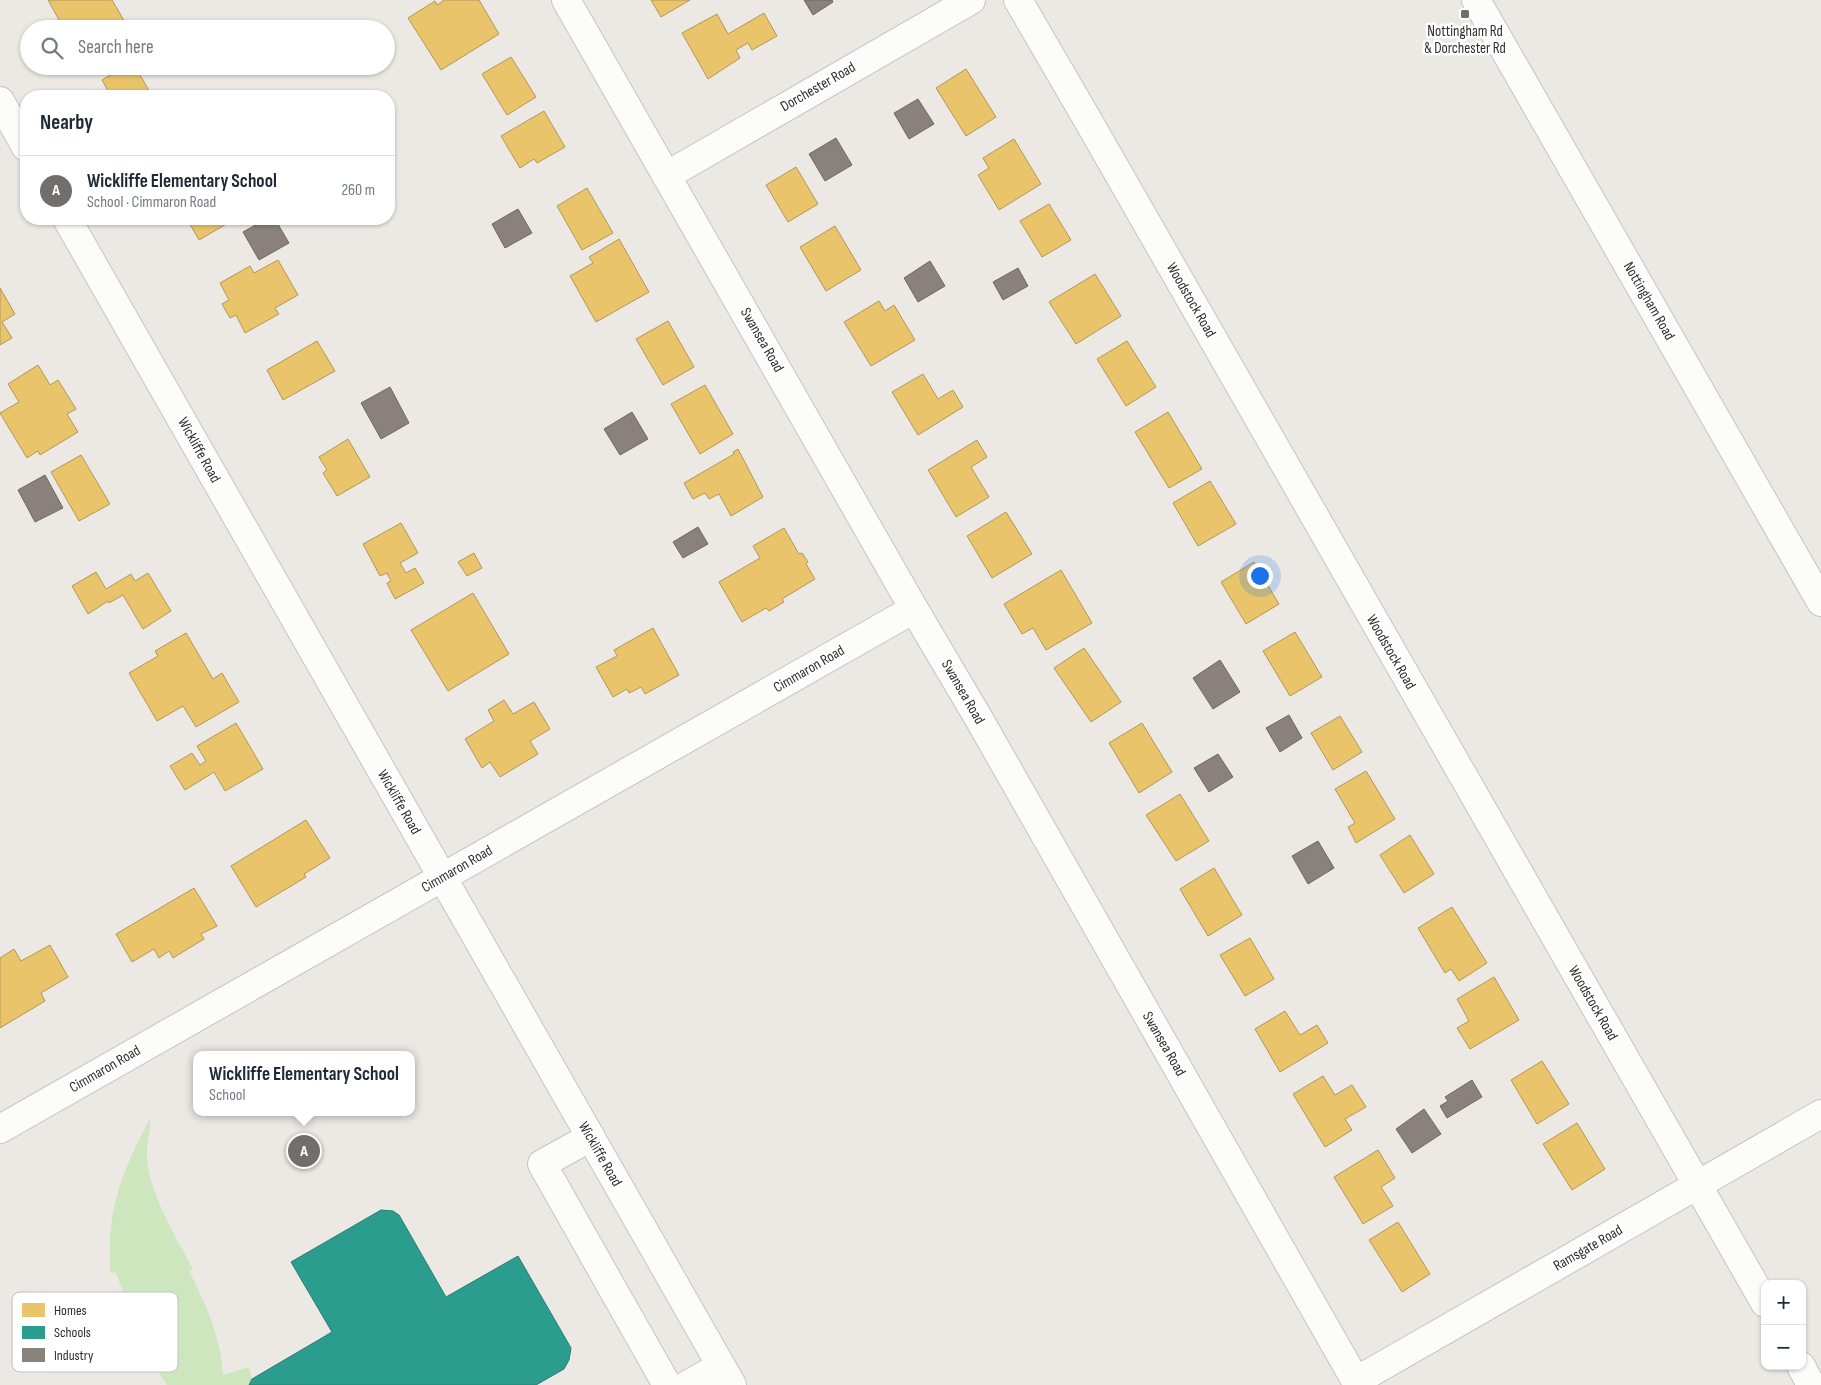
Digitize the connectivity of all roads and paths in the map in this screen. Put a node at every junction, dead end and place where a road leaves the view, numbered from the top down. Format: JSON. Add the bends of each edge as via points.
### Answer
{"nodes":[{"id":1,"x":566,"y":0,"type":"edge"},
{"id":2,"x":971,"y":0,"type":"edge"},
{"id":3,"x":1018,"y":0,"type":"edge"},
{"id":4,"x":1476,"y":0,"type":"edge"},
{"id":5,"x":0,"y":101,"type":"edge"},
{"id":6,"x":20,"y":136,"type":"edge"},
{"id":7,"x":666,"y":176,"type":"junction"},
{"id":8,"x":70,"y":225,"type":"edge"},
{"id":9,"x":1821,"y":602,"type":"edge"},
{"id":10,"x":914,"y":609,"type":"junction"},
{"id":11,"x":442,"y":878,"type":"junction"},
{"id":12,"x":1821,"y":1114,"type":"edge"},
{"id":13,"x":0,"y":1129,"type":"edge"},
{"id":14,"x":591,"y":1137,"type":"junction"},
{"id":15,"x":1697,"y":1185,"type":"junction"},
{"id":16,"x":1761,"y":1296,"type":"edge"},
{"id":17,"x":1803,"y":1370,"type":"edge"},
{"id":18,"x":727,"y":1376,"type":"edge"},
{"id":19,"x":1357,"y":1383,"type":"edge"},
{"id":20,"x":667,"y":1385,"type":"edge"},
{"id":21,"x":687,"y":1385,"type":"edge"},
{"id":22,"x":1811,"y":1385,"type":"edge"}],
"edges":[{"from":1,"to":7,"type":"street","name":"Swansea Road"},
{"from":2,"to":7,"type":"street","name":"Dorchester Road"},
{"from":3,"to":15,"type":"street","name":"Woodstock Road"},
{"from":4,"to":9,"type":"street","name":"Nottingham Road"},
{"from":5,"to":6,"type":"street"},
{"from":7,"to":10,"type":"street","name":"Swansea Road"},
{"from":8,"to":11,"type":"street","name":"Wickliffe Road"},
{"from":10,"to":11,"type":"street","name":"Cimmaron Road"},
{"from":10,"to":19,"type":"street","name":"Swansea Road"},
{"from":11,"to":13,"type":"street","name":"Cimmaron Road"},
{"from":11,"to":14,"type":"street","name":"Wickliffe Road"},
{"from":12,"to":15,"type":"street","name":"Ramsgate Road"},
{"from":14,"to":18,"type":"street","name":"Wickliffe Road"},
{"from":14,"to":20,"type":"street","via":[[542,1164]]},
{"from":15,"to":16,"type":"street","name":"Woodstock Road"},
{"from":15,"to":19,"type":"street","name":"Ramsgate Road"},
{"from":17,"to":22,"type":"street"},
{"from":18,"to":21,"type":"street"}]}
